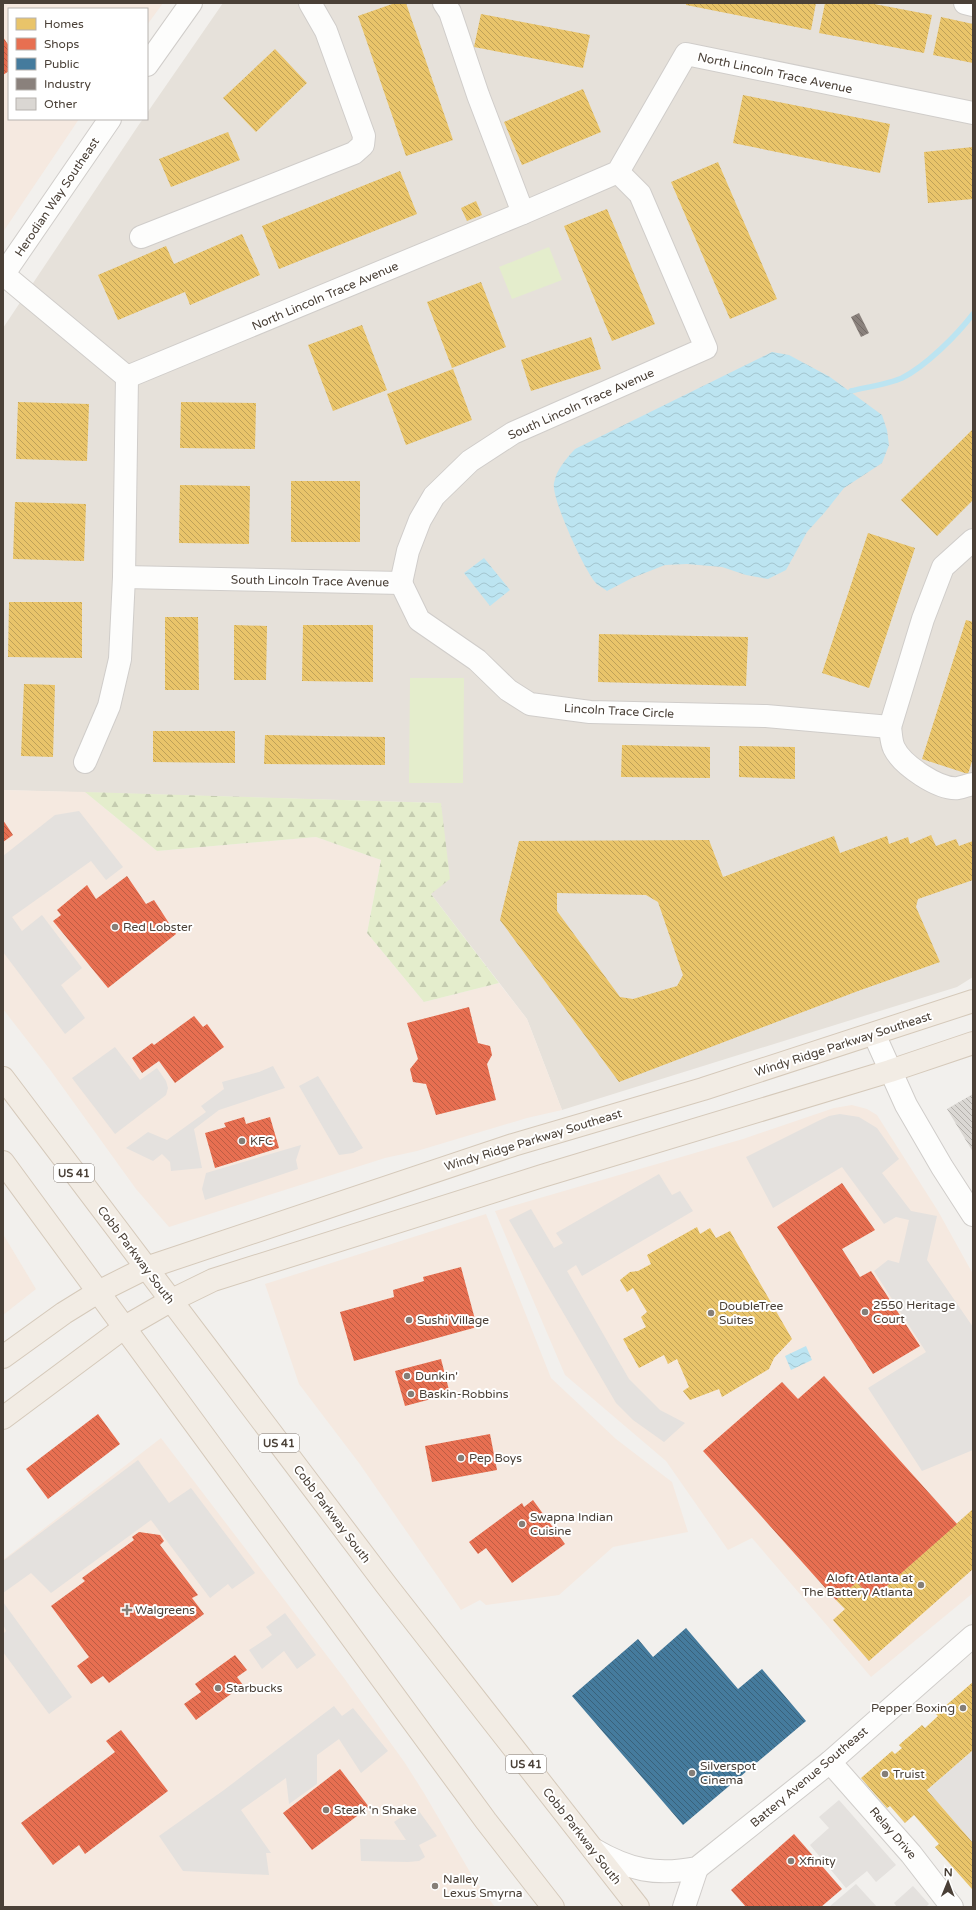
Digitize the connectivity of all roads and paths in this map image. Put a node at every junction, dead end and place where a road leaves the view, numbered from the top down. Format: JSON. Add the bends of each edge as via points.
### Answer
{"nodes":[{"id":1,"x":191,"y":3,"type":"edge"},
{"id":2,"x":310,"y":3,"type":"edge"},
{"id":3,"x":444,"y":3,"type":"edge"},
{"id":4,"x":965,"y":3,"type":"edge"},
{"id":5,"x":973,"y":5,"type":"edge"},
{"id":6,"x":148,"y":64,"type":"edge"},
{"id":7,"x":973,"y":113,"type":"edge"},
{"id":8,"x":109,"y":120,"type":"edge"},
{"id":9,"x":618,"y":172,"type":"junction"},
{"id":10,"x":523,"y":213,"type":"junction"},
{"id":11,"x":140,"y":237,"type":"dead end"},
{"id":12,"x":3,"y":274,"type":"edge"},
{"id":13,"x":127,"y":378,"type":"junction"},
{"id":14,"x":973,"y":540,"type":"edge"},
{"id":15,"x":124,"y":577,"type":"junction"},
{"id":16,"x":401,"y":583,"type":"junction"},
{"id":17,"x":890,"y":727,"type":"junction"},
{"id":18,"x":84,"y":762,"type":"dead end"},
{"id":19,"x":973,"y":784,"type":"edge"},
{"id":20,"x":973,"y":1001,"type":"edge"},
{"id":21,"x":874,"y":1034,"type":"junction"},
{"id":22,"x":973,"y":1043,"type":"edge"},
{"id":23,"x":890,"y":1071,"type":"junction"},
{"id":24,"x":3,"y":1078,"type":"edge"},
{"id":25,"x":3,"y":1162,"type":"edge"},
{"id":26,"x":973,"y":1215,"type":"edge"},
{"id":27,"x":146,"y":1268,"type":"junction"},
{"id":28,"x":98,"y":1292,"type":"junction"},
{"id":29,"x":170,"y":1301,"type":"junction"},
{"id":30,"x":126,"y":1327,"type":"junction"},
{"id":31,"x":3,"y":1357,"type":"edge"},
{"id":32,"x":3,"y":1418,"type":"edge"},
{"id":33,"x":973,"y":1636,"type":"edge"},
{"id":34,"x":830,"y":1762,"type":"junction"},
{"id":35,"x":593,"y":1849,"type":"junction"},
{"id":36,"x":697,"y":1868,"type":"junction"},
{"id":37,"x":553,"y":1907,"type":"edge"},
{"id":38,"x":638,"y":1907,"type":"edge"},
{"id":39,"x":684,"y":1907,"type":"edge"},
{"id":40,"x":952,"y":1907,"type":"edge"}],
"edges":[{"from":1,"to":6,"type":"street"},
{"from":2,"to":11,"type":"street","via":[[326,31],[364,136],[363,145],[354,153]]},
{"from":3,"to":10,"type":"street","via":[[450,12],[478,95]]},
{"from":4,"to":5,"type":"street"},
{"from":7,"to":9,"type":"street","name":"North Lincoln Trace Avenue","via":[[686,54]]},
{"from":8,"to":12,"type":"street","name":"Herodian Way Southeast"},
{"from":9,"to":10,"type":"street","name":"North Lincoln Trace Avenue"},
{"from":9,"to":16,"type":"street","name":"South Lincoln Trace Avenue","via":[[640,194],[706,348],[513,433],[470,461],[434,496],[420,520],[408,551]]},
{"from":10,"to":13,"type":"street","name":"North Lincoln Trace Avenue"},
{"from":12,"to":13,"type":"street"},
{"from":13,"to":15,"type":"street"},
{"from":14,"to":17,"type":"street","via":[[943,567],[923,619]]},
{"from":15,"to":16,"type":"street","name":"South Lincoln Trace Avenue"},
{"from":15,"to":18,"type":"street","via":[[120,659],[115,683],[109,706]]},
{"from":16,"to":17,"type":"street","name":"Lincoln Trace Circle","via":[[419,620],[477,660],[508,690],[530,704],[590,712],[766,716]]},
{"from":17,"to":19,"type":"street","via":[[893,747],[900,757],[929,780],[956,788]]},
{"from":20,"to":21,"type":"main road","name":"Windy Ridge Parkway Southeast"},
{"from":21,"to":23,"type":"street"},
{"from":21,"to":27,"type":"main road","name":"Windy Ridge Parkway Southeast","via":[[703,1089],[513,1145]]},
{"from":22,"to":23,"type":"main road"},
{"from":23,"to":26,"type":"street","via":[[906,1106]]},
{"from":23,"to":29,"type":"main road","via":[[778,1103],[248,1268],[213,1280]]},
{"from":24,"to":27,"type":"main road","name":"Cobb Parkway South","number":"US 41"},
{"from":25,"to":28,"type":"main road"},
{"from":27,"to":28,"type":"main road","name":"Windy Ridge Parkway Southeast"},
{"from":27,"to":29,"type":"main road","name":"Cobb Parkway South","number":"US 41"},
{"from":28,"to":30,"type":"main road"},
{"from":28,"to":31,"type":"main road","name":"Windy Ridge Parkway Southeast"},
{"from":29,"to":30,"type":"main road"},
{"from":29,"to":35,"type":"main road","name":"Cobb Parkway South","number":"US 41","via":[[468,1692]]},
{"from":30,"to":32,"type":"main road"},
{"from":30,"to":37,"type":"main road","via":[[486,1821]]},
{"from":33,"to":34,"type":"street","name":"Battery Avenue Southeast"},
{"from":34,"to":36,"type":"street","name":"Battery Avenue Southeast"},
{"from":34,"to":40,"type":"street","name":"Relay Drive","via":[[919,1864]]},
{"from":35,"to":36,"type":"street","via":[[627,1866],[644,1870],[672,1871]]},
{"from":35,"to":38,"type":"main road","name":"Cobb Parkway South","number":"US 41"},
{"from":36,"to":39,"type":"street"}]}
